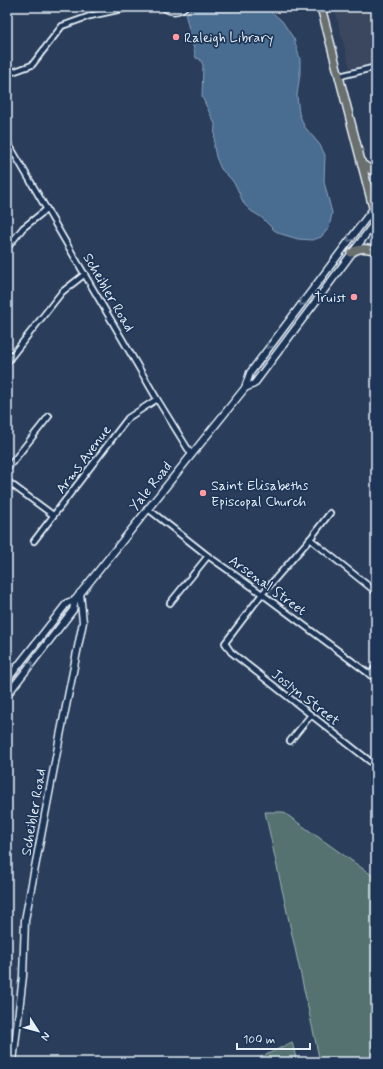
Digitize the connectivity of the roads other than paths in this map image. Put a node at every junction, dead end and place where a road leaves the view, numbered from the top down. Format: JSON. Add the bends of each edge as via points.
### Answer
{"nodes":[{"id":1,"x":131,"y":7,"type":"edge"},
{"id":2,"x":163,"y":7,"type":"edge"},
{"id":3,"x":185,"y":7,"type":"edge"},
{"id":4,"x":321,"y":7,"type":"edge"},
{"id":5,"x":376,"y":67,"type":"edge"},
{"id":6,"x":7,"y":74,"type":"edge"},
{"id":7,"x":340,"y":76,"type":"junction"},
{"id":8,"x":7,"y":141,"type":"edge"},
{"id":9,"x":9,"y":149,"type":"edge"},
{"id":10,"x":362,"y":164,"type":"junction"},
{"id":11,"x":376,"y":173,"type":"edge"},
{"id":12,"x":375,"y":206,"type":"edge"},
{"id":13,"x":47,"y":209,"type":"junction"},
{"id":14,"x":376,"y":220,"type":"edge"},
{"id":15,"x":7,"y":248,"type":"edge"},
{"id":16,"x":376,"y":251,"type":"edge"},
{"id":17,"x":351,"y":253,"type":"junction"},
{"id":18,"x":85,"y":274,"type":"junction"},
{"id":19,"x":7,"y":362,"type":"edge"},
{"id":20,"x":245,"y":388,"type":"junction"},
{"id":21,"x":157,"y":399,"type":"junction"},
{"id":22,"x":49,"y":416,"type":"dead end"},
{"id":23,"x":191,"y":454,"type":"junction"},
{"id":24,"x":7,"y":469,"type":"edge"},
{"id":25,"x":7,"y":481,"type":"edge"},
{"id":26,"x":147,"y":508,"type":"junction"},
{"id":27,"x":330,"y":513,"type":"dead end"},
{"id":28,"x":53,"y":515,"type":"junction"},
{"id":29,"x":310,"y":539,"type":"junction"},
{"id":30,"x":34,"y":541,"type":"dead end"},
{"id":31,"x":208,"y":556,"type":"junction"},
{"id":32,"x":376,"y":592,"type":"edge"},
{"id":33,"x":80,"y":593,"type":"junction"},
{"id":34,"x":262,"y":594,"type":"junction"},
{"id":35,"x":75,"y":600,"type":"junction"},
{"id":36,"x":170,"y":602,"type":"dead end"},
{"id":37,"x":376,"y":667,"type":"edge"},
{"id":38,"x":370,"y":674,"type":"junction"},
{"id":39,"x":376,"y":679,"type":"edge"},
{"id":40,"x":7,"y":680,"type":"edge"},
{"id":41,"x":7,"y":694,"type":"edge"},
{"id":42,"x":311,"y":715,"type":"junction"},
{"id":43,"x":290,"y":742,"type":"dead end"},
{"id":44,"x":376,"y":766,"type":"edge"},
{"id":45,"x":13,"y":1062,"type":"edge"}],
"edges":[{"from":1,"to":6,"type":"street","via":[[90,16],[62,26],[32,65]]},
{"from":2,"to":3,"type":"street","via":[[174,12]]},
{"from":4,"to":7,"type":"main road"},
{"from":5,"to":7,"type":"street"},
{"from":7,"to":10,"type":"main road"},
{"from":8,"to":9,"type":"street","name":"Scheibler Road"},
{"from":9,"to":13,"type":"street","name":"Scheibler Road"},
{"from":10,"to":11,"type":"main road"},
{"from":10,"to":12,"type":"main road"},
{"from":12,"to":14,"type":"main road"},
{"from":12,"to":20,"type":"main road","name":"Yale Road","one_way":true,"via":[[250,373]]},
{"from":13,"to":15,"type":"street","via":[[23,228]]},
{"from":13,"to":18,"type":"street","name":"Scheibler Road"},
{"from":14,"to":17,"type":"main road","name":"Yale Road"},
{"from":16,"to":17,"type":"main road","via":[[365,248]]},
{"from":17,"to":20,"type":"main road","name":"Yale Road","via":[[254,384]]},
{"from":18,"to":19,"type":"street","via":[[62,292]]},
{"from":18,"to":21,"type":"street","name":"Scheibler Road"},
{"from":20,"to":23,"type":"main road","name":"Yale Road"},
{"from":21,"to":23,"type":"street","name":"Scheibler Road"},
{"from":21,"to":28,"type":"street","name":"Arms Avenue","via":[[128,418]]},
{"from":22,"to":24,"type":"street"},
{"from":23,"to":26,"type":"main road","name":"Yale Road"},
{"from":25,"to":28,"type":"street"},
{"from":26,"to":31,"type":"street","name":"Arsenal Street"},
{"from":26,"to":33,"type":"main road","name":"Yale Road"},
{"from":27,"to":29,"type":"street"},
{"from":28,"to":30,"type":"street","name":"Arms Avenue"},
{"from":29,"to":32,"type":"street"},
{"from":29,"to":34,"type":"street"},
{"from":31,"to":34,"type":"street","name":"Arsenal Street"},
{"from":31,"to":36,"type":"street"},
{"from":33,"to":35,"type":"main road","name":"Yale Road"},
{"from":33,"to":45,"type":"main road","name":"Scheibler Road","via":[[83,622],[25,920],[23,976]]},
{"from":34,"to":38,"type":"street","name":"Arsenal Street"},
{"from":34,"to":42,"type":"street","name":"Joslyn Street","via":[[225,643],[231,652]]},
{"from":35,"to":40,"type":"main road","name":"Yale Road","via":[[67,603]]},
{"from":41,"to":35,"type":"main road","name":"Yale Road","one_way":true,"via":[[73,610]]},
{"from":37,"to":38,"type":"street"},
{"from":38,"to":39,"type":"street","name":"Arsenal Street"},
{"from":42,"to":43,"type":"street"},
{"from":42,"to":44,"type":"street","name":"Joslyn Street"}]}
